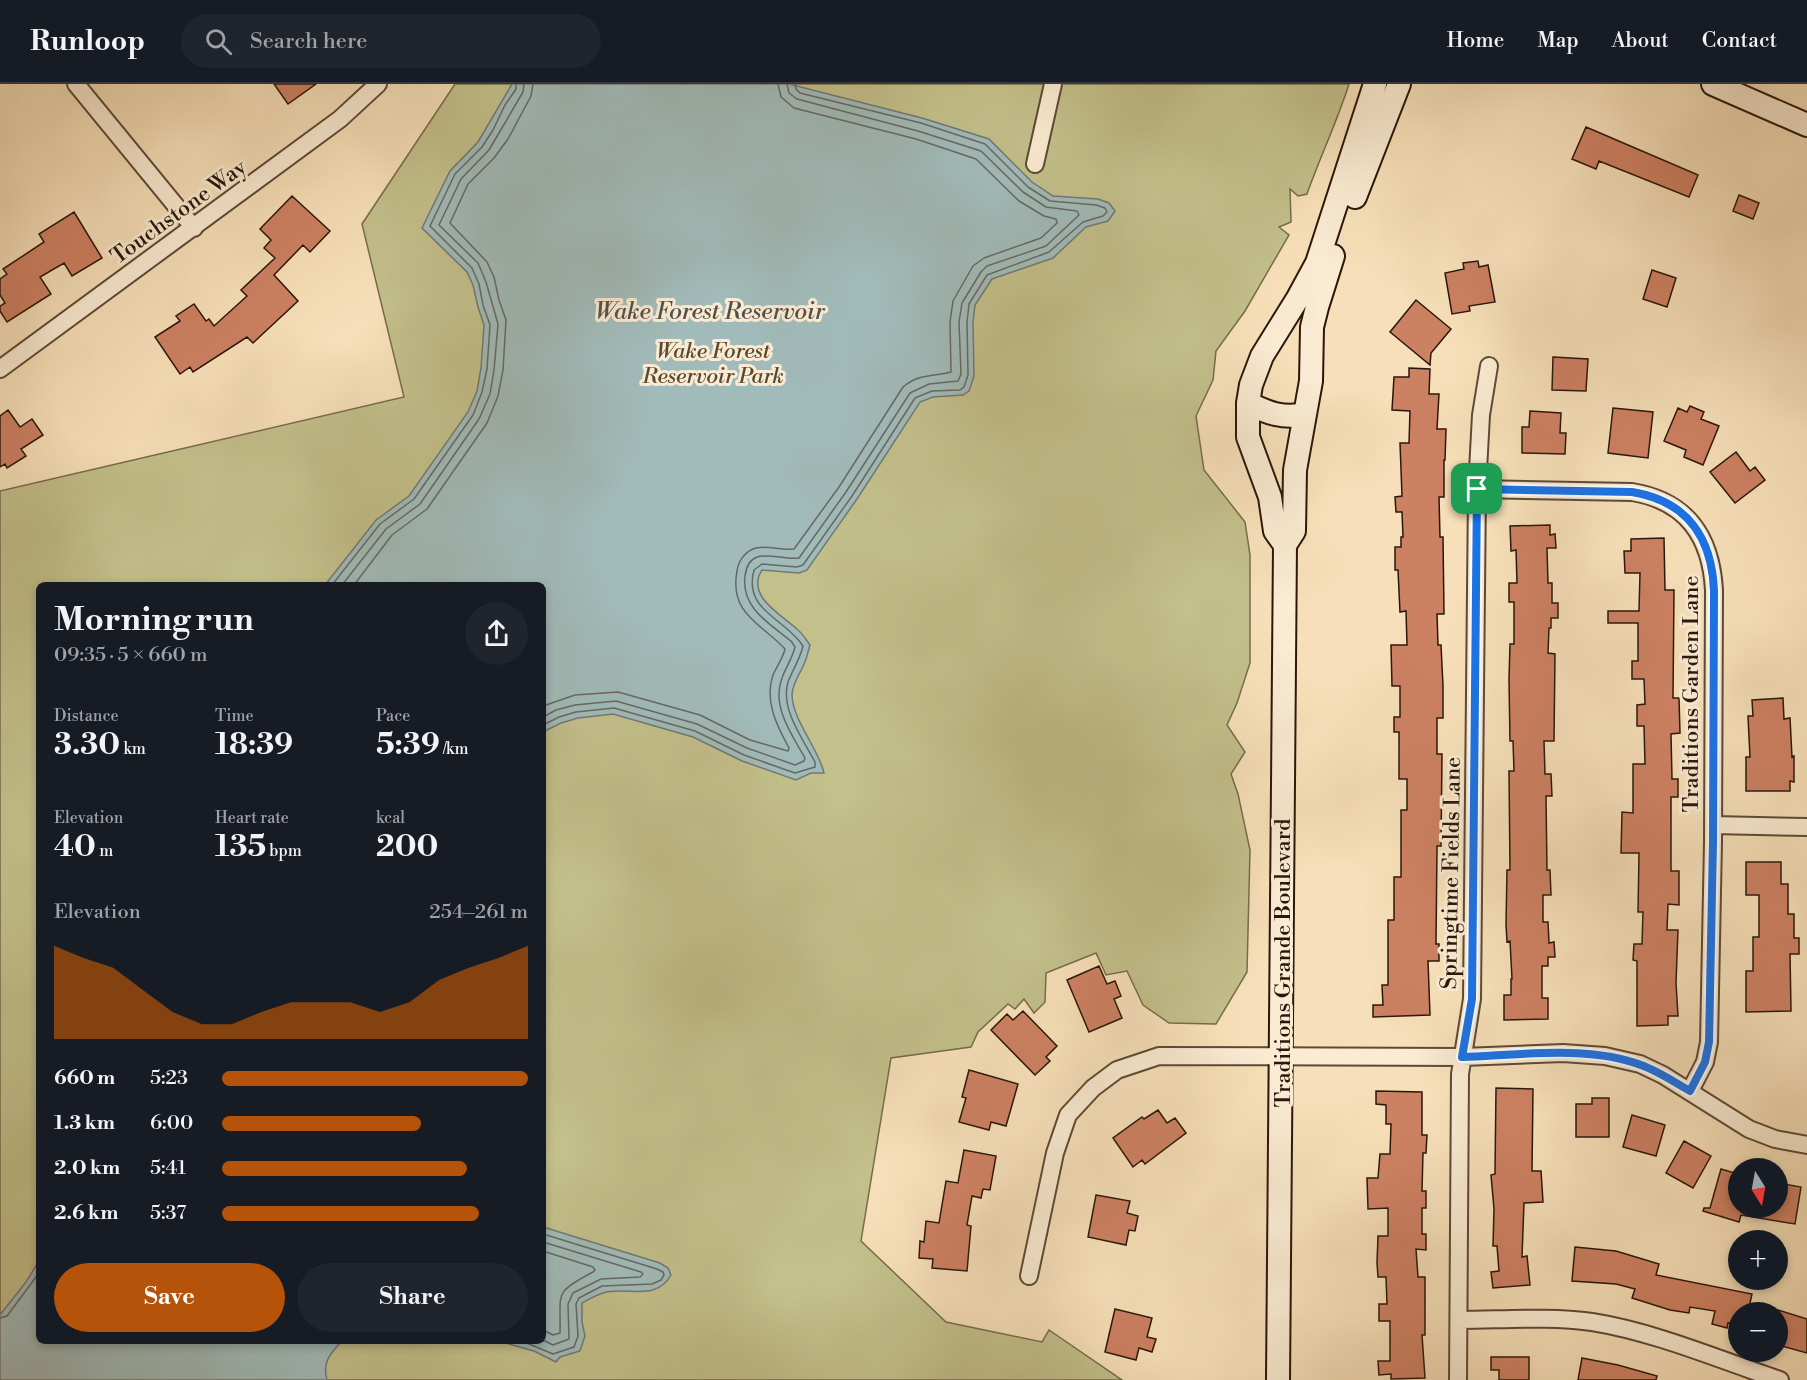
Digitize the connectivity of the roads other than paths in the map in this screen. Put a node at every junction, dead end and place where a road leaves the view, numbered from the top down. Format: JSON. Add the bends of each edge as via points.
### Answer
{"nodes":[{"id":1,"x":76,"y":84,"type":"edge"},
{"id":2,"x":378,"y":84,"type":"edge"},
{"id":3,"x":1376,"y":84,"type":"edge"},
{"id":4,"x":1399,"y":84,"type":"edge"},
{"id":5,"x":1713,"y":84,"type":"edge"},
{"id":6,"x":1047,"y":86,"type":"edge"},
{"id":7,"x":1807,"y":125,"type":"edge"},
{"id":8,"x":1035,"y":164,"type":"dead end"},
{"id":9,"x":194,"y":228,"type":"junction"},
{"id":10,"x":1489,"y":366,"type":"dead end"},
{"id":11,"x":0,"y":369,"type":"edge"},
{"id":12,"x":1248,"y":403,"type":"junction"},
{"id":13,"x":1305,"y":414,"type":"junction"},
{"id":14,"x":1477,"y":489,"type":"junction"},
{"id":15,"x":1285,"y":545,"type":"junction"},
{"id":16,"x":1713,"y":825,"type":"junction"},
{"id":17,"x":1807,"y":827,"type":"edge"},
{"id":18,"x":1282,"y":1057,"type":"junction"},
{"id":19,"x":1462,"y":1057,"type":"junction"},
{"id":20,"x":1690,"y":1091,"type":"junction"},
{"id":21,"x":1807,"y":1145,"type":"edge"},
{"id":22,"x":1029,"y":1276,"type":"dead end"},
{"id":23,"x":1459,"y":1320,"type":"junction"},
{"id":24,"x":1278,"y":1380,"type":"edge"},
{"id":25,"x":1458,"y":1380,"type":"edge"},
{"id":26,"x":1780,"y":1380,"type":"edge"}],
"edges":[{"from":1,"to":9,"type":"street"},
{"from":2,"to":9,"type":"street","name":"Touchstone Way","via":[[340,119]]},
{"from":3,"to":12,"type":"main road","name":"Traditions Grande Boulevard","via":[[1317,263],[1262,356]]},
{"from":4,"to":13,"type":"main road","name":"Traditions Grande Boulevard","via":[[1317,307]]},
{"from":5,"to":7,"type":"main road"},
{"from":6,"to":8,"type":"street"},
{"from":9,"to":11,"type":"street","name":"Touchstone Way"},
{"from":10,"to":14,"type":"street","name":"Springtime Fields Lane","via":[[1481,415]]},
{"from":12,"to":13,"type":"main road","via":[[1283,417]]},
{"from":12,"to":15,"type":"main road","name":"Traditions Grande Boulevard","via":[[1248,437],[1270,497],[1275,531]]},
{"from":13,"to":15,"type":"main road","name":"Traditions Grande Boulevard","via":[[1294,470],[1294,531]]},
{"from":14,"to":16,"type":"street","name":"Traditions Garden Lane","via":[[1643,493],[1671,506],[1699,532],[1712,566],[1714,591]]},
{"from":14,"to":19,"type":"street","name":"Springtime Fields Lane","via":[[1472,999]]},
{"from":15,"to":18,"type":"main road","name":"Traditions Grande Boulevard"},
{"from":16,"to":17,"type":"street"},
{"from":16,"to":20,"type":"street","name":"Traditions Garden Lane","via":[[1709,1042],[1705,1062]]},
{"from":18,"to":19,"type":"street"},
{"from":18,"to":22,"type":"street","via":[[1159,1056],[1116,1070],[1093,1088],[1068,1114],[1055,1153]]},
{"from":18,"to":24,"type":"main road","name":"Traditions Grande Boulevard"},
{"from":19,"to":20,"type":"street","via":[[1563,1053],[1605,1056],[1640,1064]]},
{"from":19,"to":23,"type":"street","name":"Springtime Fields Lane"},
{"from":20,"to":21,"type":"street","via":[[1749,1129]]},
{"from":23,"to":25,"type":"street","name":"Springtime Fields Lane"},
{"from":23,"to":26,"type":"street","via":[[1592,1322],[1651,1336]]}]}
